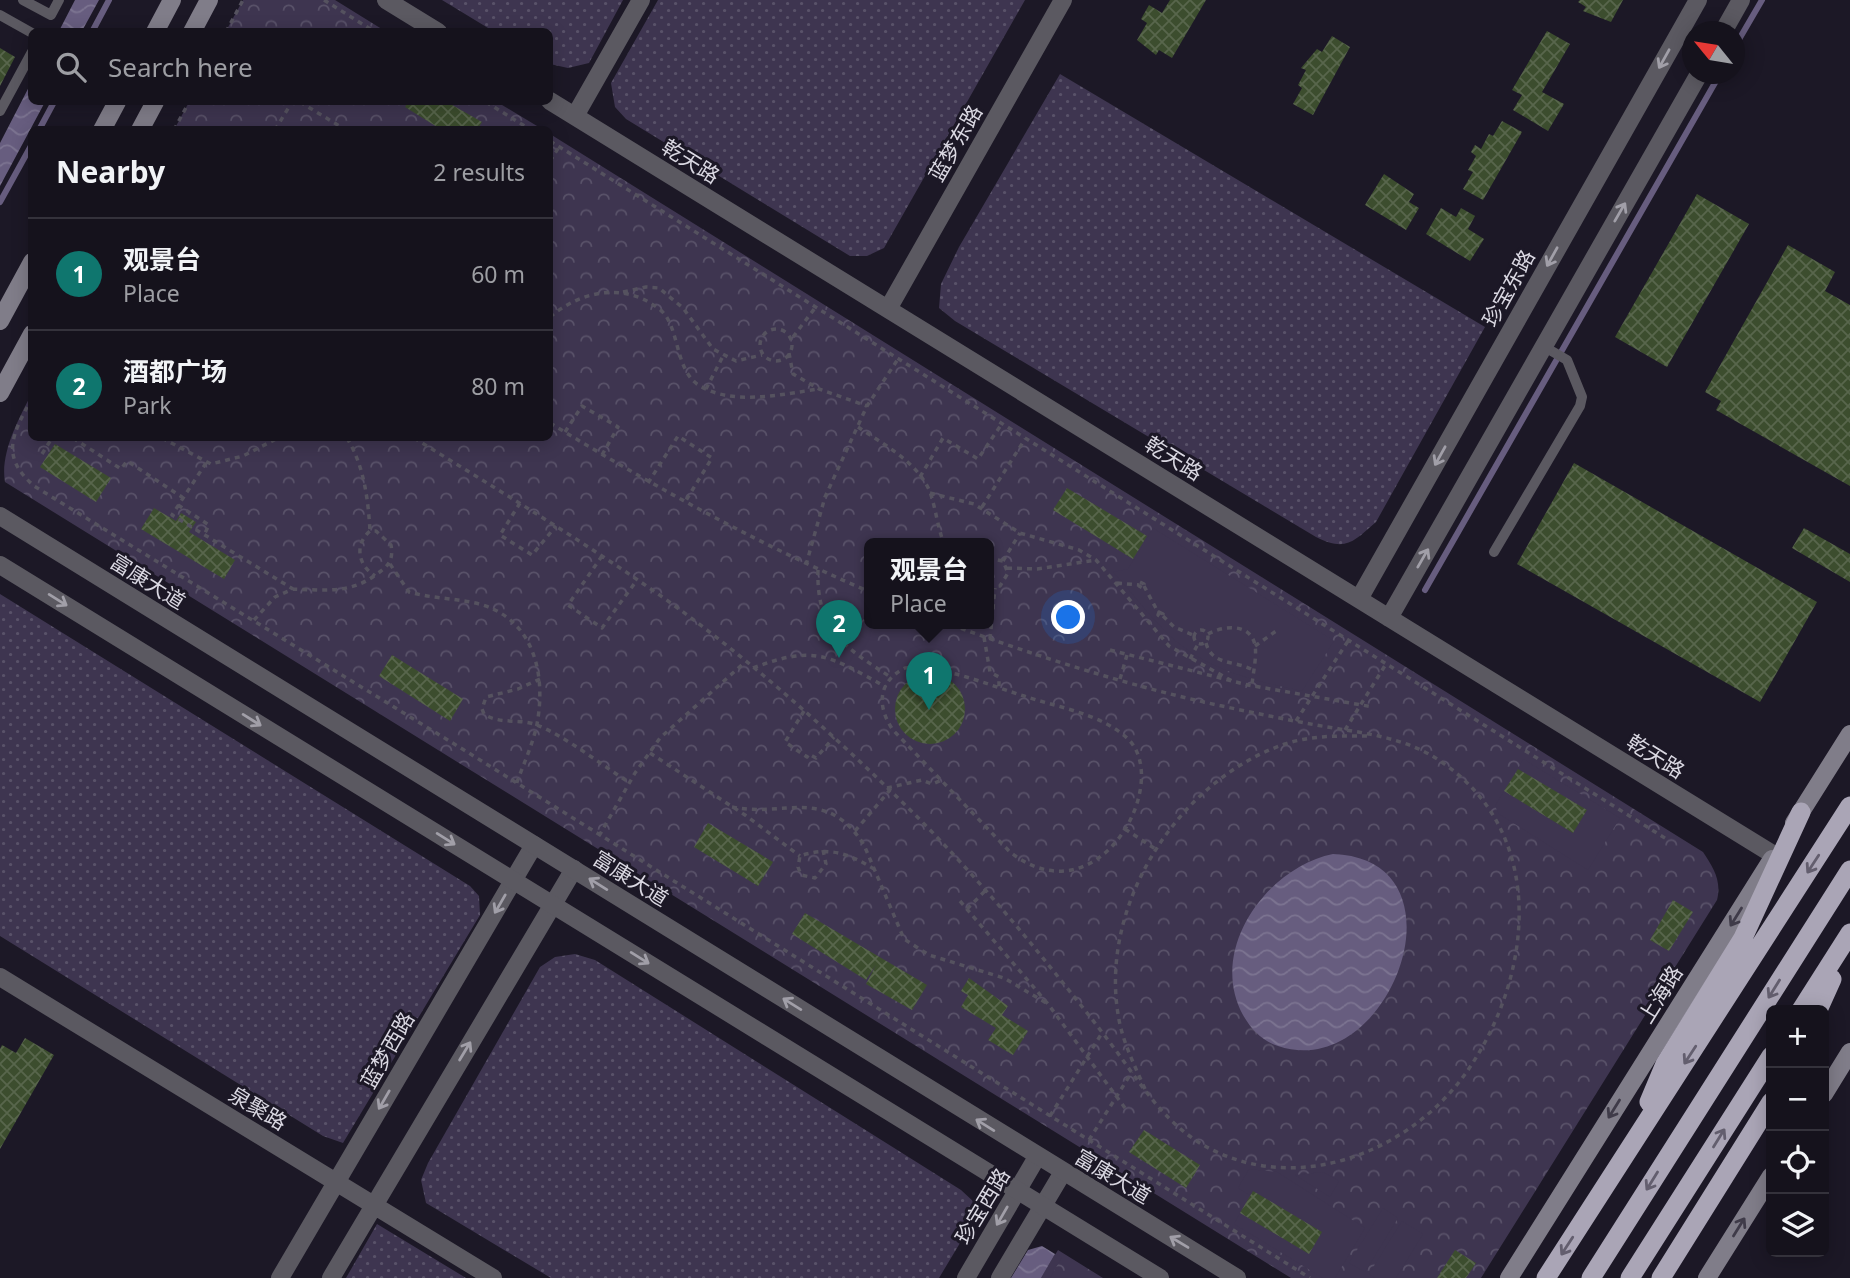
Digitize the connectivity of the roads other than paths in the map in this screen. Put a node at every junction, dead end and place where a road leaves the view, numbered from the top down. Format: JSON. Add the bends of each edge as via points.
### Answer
{"nodes":[{"id":1,"x":23,"y":0,"type":"edge"},
{"id":2,"x":60,"y":0,"type":"edge"},
{"id":3,"x":172,"y":0,"type":"edge"},
{"id":4,"x":209,"y":0,"type":"edge"},
{"id":5,"x":386,"y":0,"type":"edge"},
{"id":6,"x":640,"y":0,"type":"edge"},
{"id":7,"x":1063,"y":0,"type":"edge"},
{"id":8,"x":1698,"y":0,"type":"edge"},
{"id":9,"x":1741,"y":0,"type":"edge"},
{"id":10,"x":0,"y":15,"type":"edge"},
{"id":11,"x":1729,"y":21,"type":"edge"},
{"id":12,"x":157,"y":28,"type":"edge"},
{"id":13,"x":194,"y":28,"type":"edge"},
{"id":14,"x":432,"y":28,"type":"edge"},
{"id":15,"x":28,"y":31,"type":"edge"},
{"id":16,"x":28,"y":59,"type":"edge"},
{"id":17,"x":1693,"y":84,"type":"edge"},
{"id":18,"x":553,"y":102,"type":"edge"},
{"id":19,"x":115,"y":105,"type":"edge"},
{"id":20,"x":153,"y":105,"type":"edge"},
{"id":21,"x":0,"y":111,"type":"edge"},
{"id":22,"x":575,"y":116,"type":"junction"},
{"id":23,"x":104,"y":126,"type":"edge"},
{"id":24,"x":142,"y":126,"type":"edge"},
{"id":25,"x":28,"y":269,"type":"edge"},
{"id":26,"x":888,"y":309,"type":"junction"},
{"id":27,"x":0,"y":321,"type":"edge"},
{"id":28,"x":28,"y":341,"type":"edge"},
{"id":29,"x":1543,"y":346,"type":"junction"},
{"id":30,"x":0,"y":393,"type":"edge"},
{"id":31,"x":0,"y":516,"type":"edge"},
{"id":32,"x":1494,"y":552,"type":"dead end"},
{"id":33,"x":0,"y":565,"type":"edge"},
{"id":34,"x":1359,"y":599,"type":"junction"},
{"id":35,"x":1389,"y":618,"type":"junction"},
{"id":36,"x":1850,"y":734,"type":"edge"},
{"id":37,"x":1850,"y":806,"type":"edge"},
{"id":38,"x":1801,"y":812,"type":"junction"},
{"id":39,"x":534,"y":845,"type":"junction"},
{"id":40,"x":1774,"y":855,"type":"junction"},
{"id":41,"x":574,"y":869,"type":"junction"},
{"id":42,"x":1850,"y":870,"type":"edge"},
{"id":43,"x":513,"y":880,"type":"junction"},
{"id":44,"x":553,"y":904,"type":"junction"},
{"id":45,"x":1850,"y":933,"type":"edge"},
{"id":46,"x":1850,"y":941,"type":"edge"},
{"id":47,"x":0,"y":977,"type":"edge"},
{"id":48,"x":1804,"y":1005,"type":"edge"},
{"id":49,"x":1820,"y":1005,"type":"edge"},
{"id":50,"x":1850,"y":1052,"type":"edge"},
{"id":51,"x":1766,"y":1064,"type":"edge"},
{"id":52,"x":1829,"y":1086,"type":"edge"},
{"id":53,"x":1766,"y":1110,"type":"edge"},
{"id":54,"x":1628,"y":1151,"type":"junction"},
{"id":55,"x":1037,"y":1157,"type":"junction"},
{"id":56,"x":1063,"y":1172,"type":"junction"},
{"id":57,"x":336,"y":1182,"type":"junction"},
{"id":58,"x":1766,"y":1185,"type":"edge"},
{"id":59,"x":1017,"y":1190,"type":"junction"},
{"id":60,"x":373,"y":1205,"type":"junction"},
{"id":61,"x":1042,"y":1206,"type":"junction"},
{"id":62,"x":280,"y":1278,"type":"edge"},
{"id":63,"x":331,"y":1278,"type":"edge"},
{"id":64,"x":493,"y":1278,"type":"edge"},
{"id":65,"x":966,"y":1278,"type":"edge"},
{"id":66,"x":1000,"y":1278,"type":"edge"},
{"id":67,"x":1160,"y":1278,"type":"edge"},
{"id":68,"x":1237,"y":1278,"type":"edge"},
{"id":69,"x":1509,"y":1278,"type":"edge"},
{"id":70,"x":1546,"y":1278,"type":"edge"},
{"id":71,"x":1591,"y":1278,"type":"edge"},
{"id":72,"x":1630,"y":1278,"type":"edge"},
{"id":73,"x":1661,"y":1278,"type":"edge"},
{"id":74,"x":1707,"y":1278,"type":"edge"}],
"edges":[{"from":1,"to":2,"type":"lane","via":[[51,15]]},
{"from":3,"to":12,"type":"main road"},
{"from":4,"to":13,"type":"main road"},
{"from":5,"to":14,"type":"street"},
{"from":6,"to":22,"type":"street"},
{"from":7,"to":26,"type":"street","name":"蓝梦东路"},
{"from":8,"to":34,"type":"street","name":"珍宝东路","one_way":true},
{"from":9,"to":11,"type":"street"},
{"from":10,"to":15,"type":"lane"},
{"from":16,"to":21,"type":"lane"},
{"from":29,"to":17,"type":"street","one_way":true},
{"from":18,"to":22,"type":"street","name":"乾天路"},
{"from":19,"to":23,"type":"main road"},
{"from":20,"to":24,"type":"main road"},
{"from":22,"to":26,"type":"street","name":"乾天路"},
{"from":25,"to":27,"type":"main road"},
{"from":26,"to":34,"type":"street","name":"乾天路"},
{"from":28,"to":30,"type":"main road"},
{"from":29,"to":32,"type":"lane","via":[[1567,360],[1582,397],[1580,406]]},
{"from":35,"to":29,"type":"street","one_way":true},
{"from":31,"to":39,"type":"street","name":"富康大道"},
{"from":33,"to":43,"type":"street","one_way":true},
{"from":34,"to":35,"type":"street","name":"乾天路"},
{"from":35,"to":40,"type":"street","name":"乾天路"},
{"from":36,"to":38,"type":"main road","name":"上海路"},
{"from":37,"to":54,"type":"highway","one_way":true},
{"from":38,"to":40,"type":"main road","name":"上海路"},
{"from":38,"to":54,"type":"highway","via":[[1743,938],[1665,1064]]},
{"from":39,"to":41,"type":"street","name":"富康大道"},
{"from":39,"to":43,"type":"street","name":"蓝梦西路"},
{"from":40,"to":69,"type":"main road","name":"上海路","one_way":true},
{"from":41,"to":44,"type":"street"},
{"from":55,"to":41,"type":"street","name":"富康大道","one_way":true},
{"from":42,"to":71,"type":"highway","one_way":true},
{"from":43,"to":44,"type":"street"},
{"from":43,"to":57,"type":"street","name":"蓝梦西路","one_way":true},
{"from":44,"to":59,"type":"street","one_way":true},
{"from":60,"to":44,"type":"street","one_way":true},
{"from":45,"to":48,"type":"highway"},
{"from":46,"to":49,"type":"highway"},
{"from":47,"to":57,"type":"street","name":"泉聚路"},
{"from":50,"to":52,"type":"main road"},
{"from":72,"to":51,"type":"highway","one_way":true},
{"from":53,"to":73,"type":"highway"},
{"from":54,"to":70,"type":"highway","one_way":true},
{"from":55,"to":56,"type":"street","name":"富康大道"},
{"from":55,"to":59,"type":"street","name":"珍宝西路"},
{"from":56,"to":61,"type":"street"},
{"from":68,"to":56,"type":"street","name":"富康大道","one_way":true},
{"from":57,"to":60,"type":"street","name":"泉聚路"},
{"from":57,"to":62,"type":"street","name":"蓝梦西路"},
{"from":74,"to":58,"type":"main road","one_way":true},
{"from":59,"to":61,"type":"street"},
{"from":59,"to":65,"type":"street","name":"珍宝西路","one_way":true},
{"from":60,"to":63,"type":"street"},
{"from":60,"to":64,"type":"street","name":"泉聚路"},
{"from":61,"to":66,"type":"street"},
{"from":61,"to":67,"type":"street"}]}
